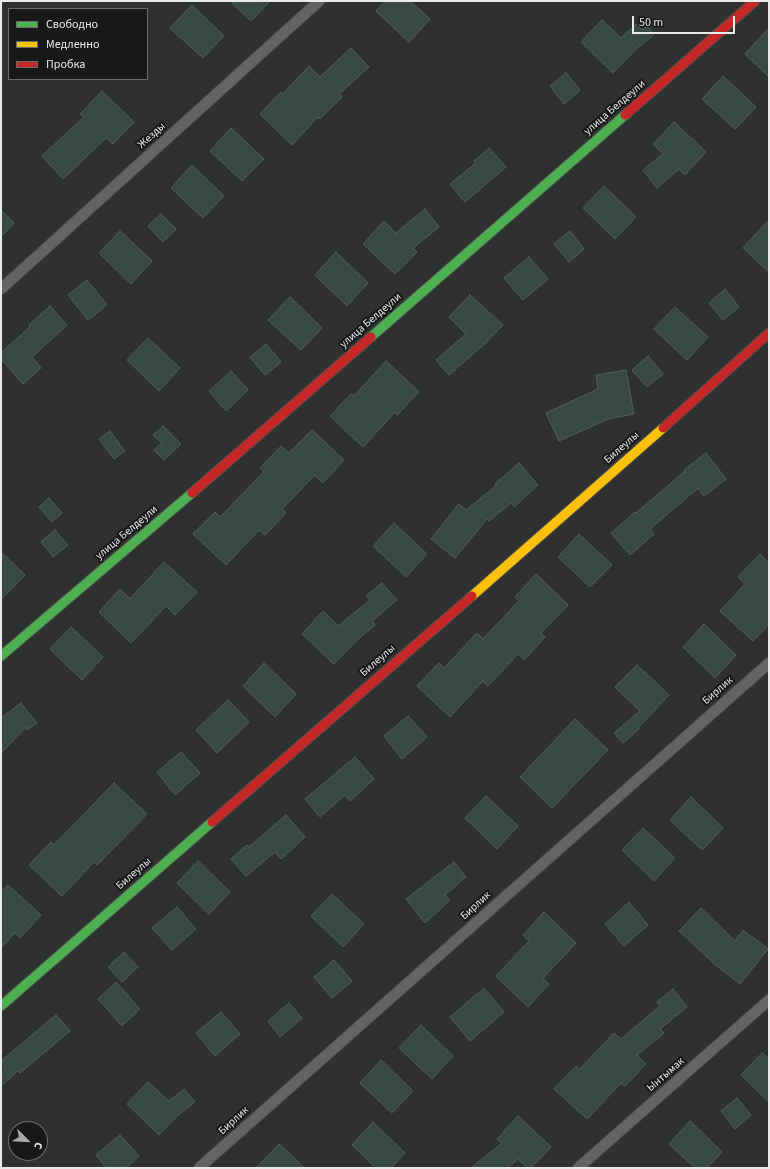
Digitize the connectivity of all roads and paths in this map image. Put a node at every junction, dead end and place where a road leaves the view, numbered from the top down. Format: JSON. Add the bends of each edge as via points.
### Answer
{"nodes":[{"id":1,"x":319,"y":1,"type":"edge"},
{"id":2,"x":755,"y":1,"type":"edge"},
{"id":3,"x":1,"y":289,"type":"edge"},
{"id":4,"x":769,"y":333,"type":"edge"},
{"id":5,"x":1,"y":656,"type":"edge"},
{"id":6,"x":769,"y":663,"type":"edge"},
{"id":7,"x":769,"y":1000,"type":"edge"},
{"id":8,"x":1,"y":1006,"type":"edge"},
{"id":9,"x":199,"y":1168,"type":"edge"},
{"id":10,"x":578,"y":1168,"type":"edge"}],
"edges":[{"from":1,"to":3,"type":"street","name":"Жезды"},
{"from":2,"to":5,"type":"street","name":"улица Белдеули","via":[[236,455]]},
{"from":4,"to":8,"type":"street","name":"Билеулы"},
{"from":6,"to":9,"type":"street","name":"Бирлик"},
{"from":7,"to":10,"type":"street","name":"Ынтымак"}]}
